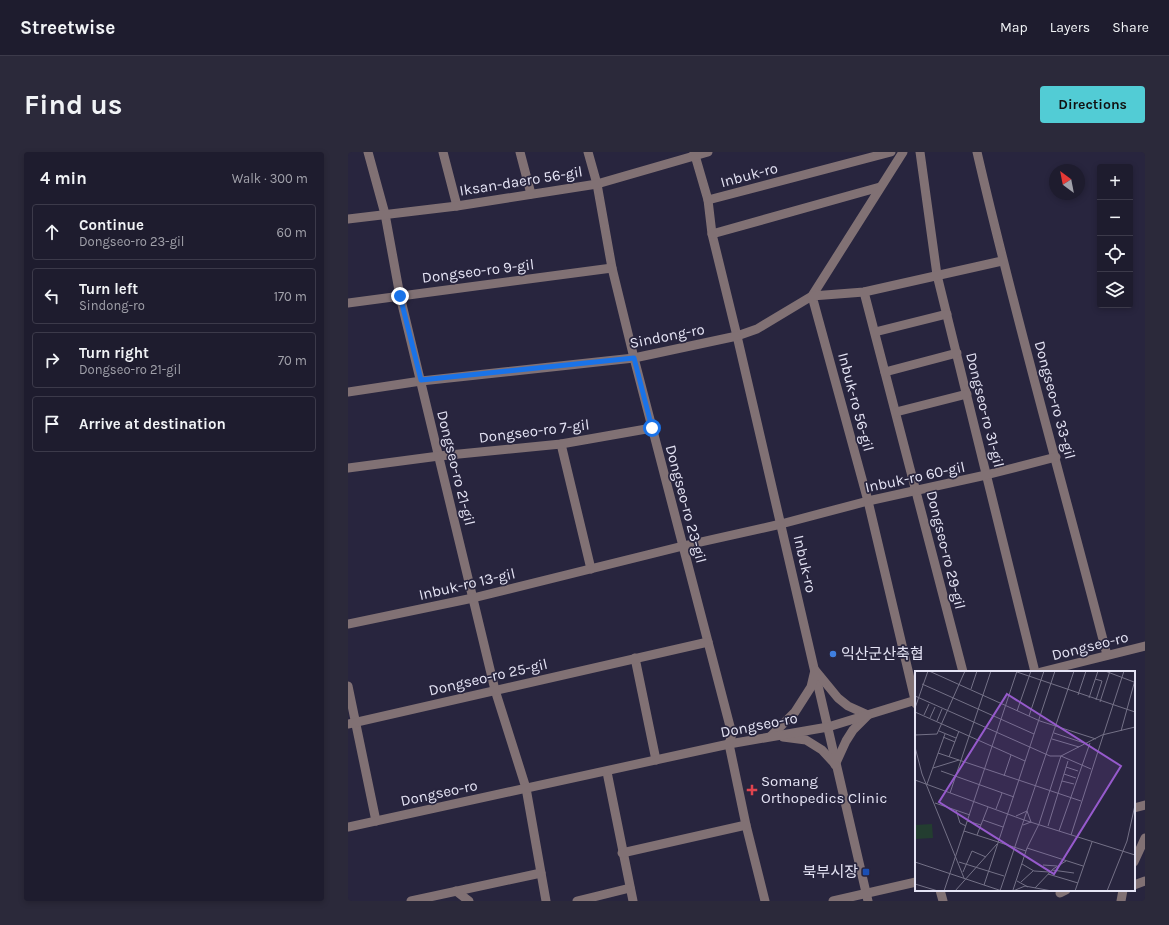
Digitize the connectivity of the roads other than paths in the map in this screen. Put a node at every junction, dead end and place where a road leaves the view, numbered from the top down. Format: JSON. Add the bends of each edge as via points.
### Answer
{"nodes":[{"id":1,"x":368,"y":152,"type":"edge"},
{"id":2,"x":443,"y":152,"type":"edge"},
{"id":3,"x":520,"y":152,"type":"edge"},
{"id":4,"x":588,"y":152,"type":"edge"},
{"id":5,"x":708,"y":152,"type":"edge"},
{"id":6,"x":890,"y":152,"type":"edge"},
{"id":7,"x":903,"y":152,"type":"edge"},
{"id":8,"x":920,"y":152,"type":"edge"},
{"id":9,"x":977,"y":152,"type":"edge"},
{"id":10,"x":694,"y":154,"type":"edge"},
{"id":11,"x":597,"y":184,"type":"junction"},
{"id":12,"x":880,"y":188,"type":"junction"},
{"id":13,"x":531,"y":194,"type":"junction"},
{"id":14,"x":708,"y":200,"type":"junction"},
{"id":15,"x":456,"y":206,"type":"junction"},
{"id":16,"x":385,"y":214,"type":"junction"},
{"id":17,"x":348,"y":219,"type":"edge"},
{"id":18,"x":712,"y":234,"type":"junction"},
{"id":19,"x":1002,"y":261,"type":"junction"},
{"id":20,"x":612,"y":268,"type":"junction"},
{"id":21,"x":937,"y":275,"type":"junction"},
{"id":22,"x":864,"y":292,"type":"junction"},
{"id":23,"x":400,"y":296,"type":"junction"},
{"id":24,"x":812,"y":296,"type":"junction"},
{"id":25,"x":348,"y":303,"type":"edge"},
{"id":26,"x":947,"y":314,"type":"junction"},
{"id":27,"x":875,"y":332,"type":"junction"},
{"id":28,"x":737,"y":336,"type":"junction"},
{"id":29,"x":957,"y":353,"type":"junction"},
{"id":30,"x":634,"y":358,"type":"junction"},
{"id":31,"x":885,"y":372,"type":"junction"},
{"id":32,"x":421,"y":380,"type":"junction"},
{"id":33,"x":348,"y":392,"type":"edge"},
{"id":34,"x":967,"y":394,"type":"junction"},
{"id":35,"x":896,"y":412,"type":"junction"},
{"id":36,"x":652,"y":428,"type":"junction"},
{"id":37,"x":561,"y":444,"type":"junction"},
{"id":38,"x":439,"y":456,"type":"junction"},
{"id":39,"x":1056,"y":457,"type":"junction"},
{"id":40,"x":348,"y":468,"type":"edge"},
{"id":41,"x":986,"y":475,"type":"junction"},
{"id":42,"x":916,"y":491,"type":"junction"},
{"id":43,"x":868,"y":501,"type":"junction"},
{"id":44,"x":781,"y":524,"type":"junction"},
{"id":45,"x":683,"y":546,"type":"junction"},
{"id":46,"x":591,"y":569,"type":"junction"},
{"id":47,"x":473,"y":598,"type":"junction"},
{"id":48,"x":348,"y":624,"type":"edge"},
{"id":49,"x":708,"y":642,"type":"junction"},
{"id":50,"x":1145,"y":646,"type":"edge"},
{"id":51,"x":1108,"y":656,"type":"junction"},
{"id":52,"x":635,"y":658,"type":"junction"},
{"id":53,"x":815,"y":670,"type":"junction"},
{"id":54,"x":963,"y":671,"type":"edge"},
{"id":55,"x":1035,"y":671,"type":"edge"},
{"id":56,"x":1045,"y":671,"type":"edge"},
{"id":57,"x":348,"y":686,"type":"edge"},
{"id":58,"x":495,"y":690,"type":"junction"},
{"id":59,"x":915,"y":696,"type":"edge"},
{"id":60,"x":915,"y":700,"type":"edge"},
{"id":61,"x":868,"y":715,"type":"junction"},
{"id":62,"x":352,"y":723,"type":"edge"},
{"id":63,"x":828,"y":726,"type":"junction"},
{"id":64,"x":771,"y":736,"type":"junction"},
{"id":65,"x":729,"y":744,"type":"junction"},
{"id":66,"x":656,"y":760,"type":"junction"},
{"id":67,"x":836,"y":765,"type":"junction"},
{"id":68,"x":606,"y":772,"type":"junction"},
{"id":69,"x":526,"y":788,"type":"junction"},
{"id":70,"x":1145,"y":805,"type":"edge"},
{"id":71,"x":1135,"y":808,"type":"edge"},
{"id":72,"x":376,"y":821,"type":"junction"},
{"id":73,"x":746,"y":825,"type":"junction"},
{"id":74,"x":348,"y":827,"type":"edge"},
{"id":75,"x":1145,"y":838,"type":"edge"},
{"id":76,"x":622,"y":853,"type":"junction"},
{"id":77,"x":1136,"y":854,"type":"edge"},
{"id":78,"x":541,"y":873,"type":"junction"},
{"id":79,"x":1145,"y":881,"type":"edge"},
{"id":80,"x":915,"y":882,"type":"edge"},
{"id":81,"x":1135,"y":885,"type":"edge"},
{"id":82,"x":630,"y":888,"type":"junction"},
{"id":83,"x":456,"y":891,"type":"junction"},
{"id":84,"x":940,"y":891,"type":"edge"},
{"id":85,"x":1123,"y":891,"type":"edge"},
{"id":86,"x":867,"y":897,"type":"edge"},
{"id":87,"x":411,"y":901,"type":"edge"},
{"id":88,"x":469,"y":901,"type":"edge"},
{"id":89,"x":546,"y":901,"type":"edge"},
{"id":90,"x":577,"y":901,"type":"edge"},
{"id":91,"x":633,"y":901,"type":"edge"},
{"id":92,"x":764,"y":901,"type":"edge"},
{"id":93,"x":833,"y":901,"type":"edge"},
{"id":94,"x":943,"y":901,"type":"edge"},
{"id":95,"x":1120,"y":901,"type":"edge"}],
"edges":[{"from":1,"to":16,"type":"street","name":"Dongseo-ro 21-gil"},
{"from":2,"to":15,"type":"street"},
{"from":3,"to":13,"type":"street"},
{"from":4,"to":11,"type":"street","name":"Dongseo-ro 23-gil"},
{"from":5,"to":10,"type":"street"},
{"from":6,"to":14,"type":"street","name":"Inbuk-ro"},
{"from":7,"to":12,"type":"street","name":"Sindong-ro"},
{"from":8,"to":21,"type":"street","name":"Dongseo-ro 31-gil"},
{"from":9,"to":19,"type":"street","name":"Dongseo-ro 33-gil"},
{"from":10,"to":11,"type":"street","name":"Iksan-daero 56-gil"},
{"from":10,"to":14,"type":"street","name":"Inbuk-ro"},
{"from":11,"to":13,"type":"street","name":"Iksan-daero 56-gil"},
{"from":11,"to":20,"type":"street","name":"Dongseo-ro 23-gil"},
{"from":12,"to":18,"type":"street"},
{"from":12,"to":24,"type":"street","name":"Sindong-ro"},
{"from":13,"to":15,"type":"street","name":"Iksan-daero 56-gil"},
{"from":14,"to":18,"type":"street","name":"Inbuk-ro"},
{"from":15,"to":16,"type":"street","name":"Iksan-daero 56-gil"},
{"from":16,"to":17,"type":"street","name":"Iksan-daero 56-gil"},
{"from":16,"to":23,"type":"street","name":"Dongseo-ro 21-gil"},
{"from":18,"to":28,"type":"street","name":"Inbuk-ro"},
{"from":19,"to":21,"type":"street"},
{"from":19,"to":39,"type":"street","name":"Dongseo-ro 33-gil"},
{"from":20,"to":23,"type":"street","name":"Dongseo-ro 9-gil"},
{"from":20,"to":30,"type":"street","name":"Dongseo-ro 23-gil"},
{"from":21,"to":22,"type":"street"},
{"from":21,"to":26,"type":"street","name":"Dongseo-ro 31-gil"},
{"from":22,"to":24,"type":"street"},
{"from":22,"to":27,"type":"street","name":"Dongseo-ro 29-gil"},
{"from":23,"to":25,"type":"street","name":"Dongseo-ro 9-gil"},
{"from":23,"to":32,"type":"street","name":"Dongseo-ro 21-gil"},
{"from":24,"to":28,"type":"street","name":"Sindong-ro","via":[[757,329]]},
{"from":24,"to":43,"type":"street","name":"Inbuk-ro 56-gil"},
{"from":26,"to":27,"type":"street"},
{"from":26,"to":29,"type":"street","name":"Dongseo-ro 31-gil"},
{"from":27,"to":31,"type":"street","name":"Dongseo-ro 29-gil"},
{"from":28,"to":30,"type":"street","name":"Sindong-ro"},
{"from":28,"to":44,"type":"street","name":"Inbuk-ro"},
{"from":29,"to":31,"type":"street"},
{"from":29,"to":34,"type":"street","name":"Dongseo-ro 31-gil"},
{"from":30,"to":32,"type":"street","name":"Sindong-ro"},
{"from":30,"to":36,"type":"street","name":"Dongseo-ro 23-gil"},
{"from":31,"to":35,"type":"street","name":"Dongseo-ro 29-gil"},
{"from":32,"to":33,"type":"street","name":"Sindong-ro"},
{"from":32,"to":38,"type":"street","name":"Dongseo-ro 21-gil"},
{"from":34,"to":35,"type":"street"},
{"from":34,"to":41,"type":"street","name":"Dongseo-ro 31-gil"},
{"from":35,"to":42,"type":"street","name":"Dongseo-ro 29-gil"},
{"from":36,"to":37,"type":"street","name":"Dongseo-ro 7-gil"},
{"from":36,"to":45,"type":"street","name":"Dongseo-ro 23-gil"},
{"from":37,"to":38,"type":"street","name":"Dongseo-ro 7-gil"},
{"from":37,"to":46,"type":"street"},
{"from":38,"to":40,"type":"street","name":"Dongseo-ro 7-gil"},
{"from":38,"to":47,"type":"street","name":"Dongseo-ro 21-gil"},
{"from":39,"to":41,"type":"street","name":"Inbuk-ro 60-gil"},
{"from":39,"to":51,"type":"street","name":"Dongseo-ro 33-gil"},
{"from":41,"to":42,"type":"street","name":"Inbuk-ro 60-gil"},
{"from":41,"to":55,"type":"street","name":"Dongseo-ro 31-gil"},
{"from":42,"to":43,"type":"street","name":"Inbuk-ro 60-gil"},
{"from":42,"to":54,"type":"street","name":"Dongseo-ro 29-gil"},
{"from":43,"to":44,"type":"street","name":"Inbuk-ro 60-gil"},
{"from":43,"to":59,"type":"street","name":"Inbuk-ro 56-gil"},
{"from":44,"to":45,"type":"street","name":"Inbuk-ro 13-gil"},
{"from":44,"to":53,"type":"street","name":"Inbuk-ro"},
{"from":45,"to":46,"type":"street","name":"Inbuk-ro 13-gil"},
{"from":45,"to":49,"type":"street","name":"Dongseo-ro 23-gil"},
{"from":46,"to":47,"type":"street","name":"Inbuk-ro 13-gil"},
{"from":47,"to":48,"type":"street","name":"Inbuk-ro 13-gil"},
{"from":47,"to":58,"type":"street","name":"Dongseo-ro 21-gil"},
{"from":49,"to":52,"type":"street","name":"Dongseo-ro 25-gil"},
{"from":49,"to":65,"type":"street","name":"Dongseo-ro 23-gil","via":[[732,734]]},
{"from":50,"to":51,"type":"street","name":"Dongseo-ro"},
{"from":51,"to":56,"type":"street","name":"Dongseo-ro"},
{"from":52,"to":58,"type":"street","name":"Dongseo-ro 25-gil"},
{"from":52,"to":66,"type":"street"},
{"from":53,"to":61,"type":"street","via":[[838,698],[848,706]]},
{"from":53,"to":63,"type":"street","name":"Inbuk-ro"},
{"from":53,"to":64,"type":"street","via":[[811,687],[795,712]]},
{"from":57,"to":62,"type":"street"},
{"from":58,"to":62,"type":"street","name":"Dongseo-ro 25-gil"},
{"from":58,"to":69,"type":"street","name":"Dongseo-ro 21-gil"},
{"from":60,"to":61,"type":"street","name":"Dongseo-ro"},
{"from":61,"to":63,"type":"street","name":"Dongseo-ro"},
{"from":61,"to":67,"type":"street","via":[[850,735]]},
{"from":62,"to":72,"type":"street"},
{"from":63,"to":64,"type":"street","name":"Dongseo-ro"},
{"from":63,"to":67,"type":"street","name":"Inbuk-ro"},
{"from":64,"to":65,"type":"street","name":"Dongseo-ro"},
{"from":64,"to":67,"type":"street","via":[[806,740],[822,750]]},
{"from":65,"to":66,"type":"street","name":"Dongseo-ro"},
{"from":65,"to":73,"type":"street","name":"Dongseo-ro 23-gil"},
{"from":66,"to":68,"type":"street","name":"Dongseo-ro"},
{"from":67,"to":86,"type":"street","name":"Inbuk-ro"},
{"from":68,"to":69,"type":"street","name":"Dongseo-ro"},
{"from":68,"to":76,"type":"street"},
{"from":69,"to":72,"type":"street","name":"Dongseo-ro"},
{"from":69,"to":78,"type":"street","name":"Dongseo-ro 21-gil"},
{"from":70,"to":71,"type":"street"},
{"from":72,"to":74,"type":"street","name":"Dongseo-ro"},
{"from":73,"to":76,"type":"street"},
{"from":73,"to":92,"type":"street","name":"Dongseo-ro 23-gil"},
{"from":75,"to":77,"type":"street"},
{"from":76,"to":82,"type":"street"},
{"from":78,"to":83,"type":"street"},
{"from":78,"to":89,"type":"street","name":"Dongseo-ro 21-gil"},
{"from":79,"to":81,"type":"street"},
{"from":80,"to":86,"type":"street"},
{"from":82,"to":90,"type":"street"},
{"from":82,"to":91,"type":"street"},
{"from":83,"to":87,"type":"street"},
{"from":83,"to":88,"type":"street"},
{"from":84,"to":94,"type":"street"},
{"from":85,"to":95,"type":"street"},
{"from":86,"to":93,"type":"street"}]}
